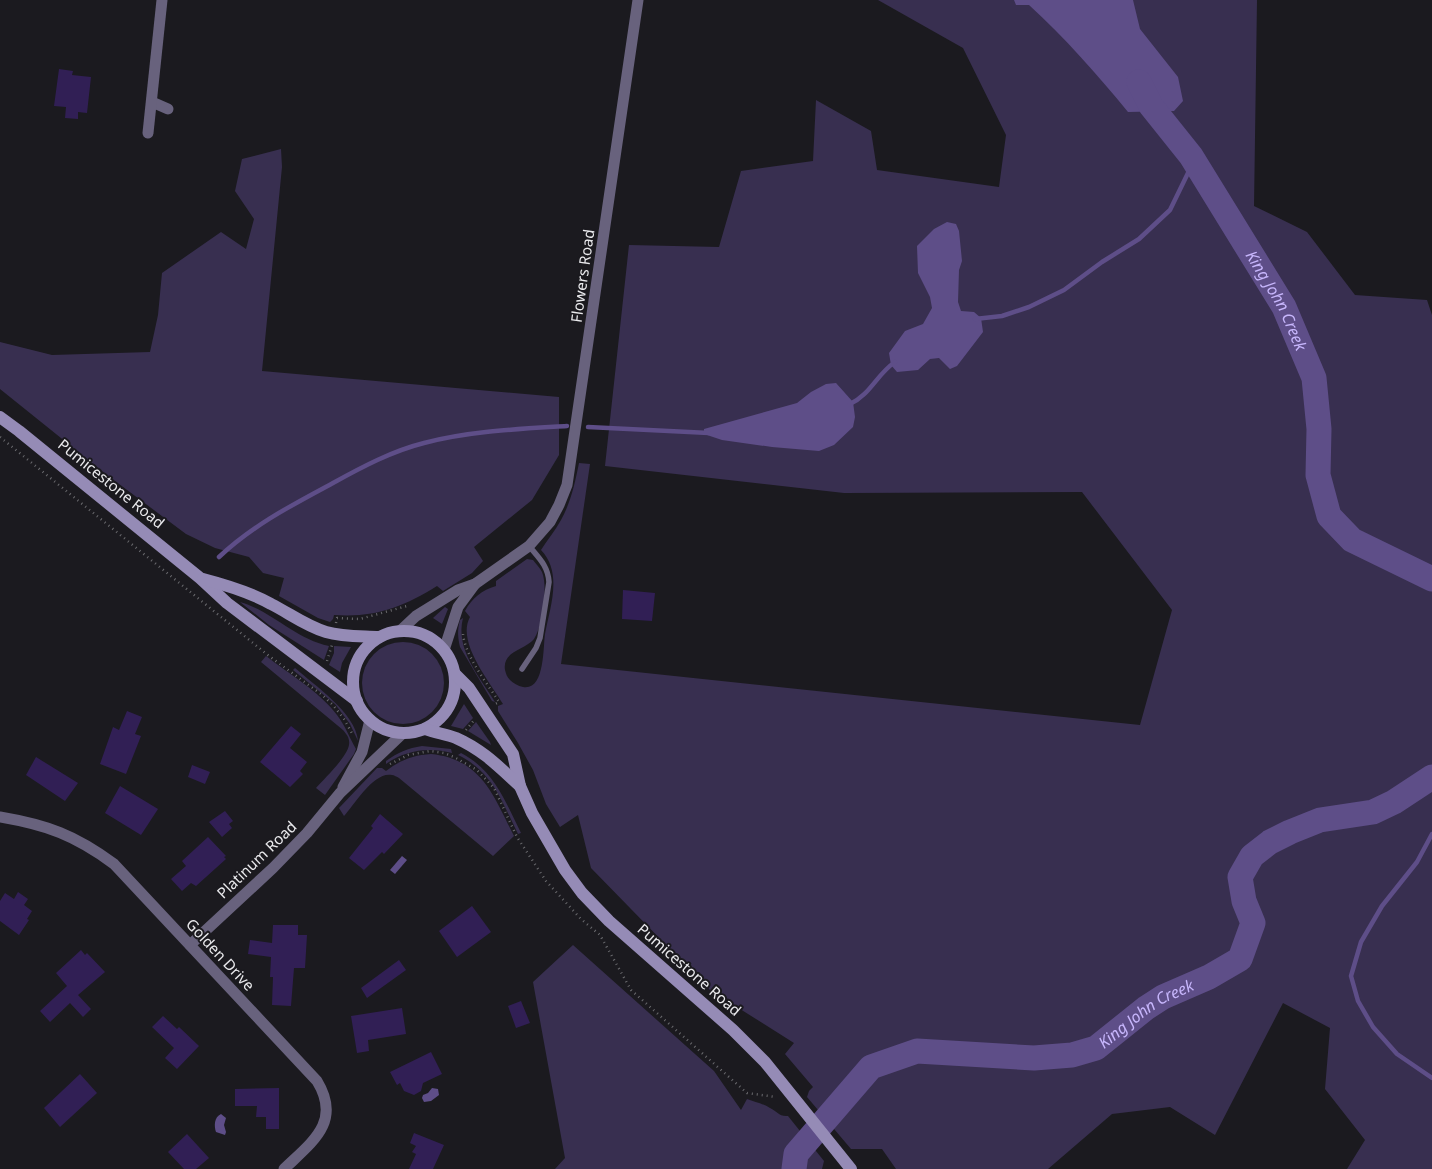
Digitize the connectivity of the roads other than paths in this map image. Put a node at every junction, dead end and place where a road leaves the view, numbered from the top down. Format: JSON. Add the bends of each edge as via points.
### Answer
{"nodes":[{"id":1,"x":162,"y":0,"type":"edge"},
{"id":2,"x":638,"y":0,"type":"edge"},
{"id":3,"x":152,"y":102,"type":"junction"},
{"id":4,"x":168,"y":108,"type":"dead end"},
{"id":5,"x":148,"y":133,"type":"dead end"},
{"id":6,"x":0,"y":417,"type":"edge"},
{"id":7,"x":529,"y":546,"type":"junction"},
{"id":8,"x":200,"y":578,"type":"junction"},
{"id":9,"x":475,"y":584,"type":"junction"},
{"id":10,"x":400,"y":631,"type":"junction"},
{"id":11,"x":379,"y":637,"type":"junction"},
{"id":12,"x":444,"y":650,"type":"junction"},
{"id":13,"x":522,"y":669,"type":"dead end"},
{"id":14,"x":455,"y":674,"type":"junction"},
{"id":15,"x":357,"y":701,"type":"junction"},
{"id":16,"x":370,"y":720,"type":"junction"},
{"id":17,"x":426,"y":729,"type":"junction"},
{"id":18,"x":404,"y":733,"type":"junction"},
{"id":19,"x":520,"y":786,"type":"junction"},
{"id":20,"x":340,"y":793,"type":"junction"},
{"id":21,"x":0,"y":817,"type":"edge"},
{"id":22,"x":190,"y":945,"type":"junction"},
{"id":23,"x":284,"y":1169,"type":"edge"},
{"id":24,"x":851,"y":1169,"type":"edge"}],
"edges":[{"from":1,"to":3,"type":"street"},
{"from":2,"to":7,"type":"street","name":"Flowers Road","via":[[566,485],[550,522]]},
{"from":3,"to":4,"type":"street"},
{"from":3,"to":5,"type":"street"},
{"from":6,"to":8,"type":"main road","name":"Pumicestone Road"},
{"from":7,"to":9,"type":"street","name":"Flowers Road"},
{"from":7,"to":13,"type":"lane","via":[[544,564],[549,582],[540,638]]},
{"from":8,"to":11,"type":"main road","name":"Pumicestone Road","via":[[242,590],[314,628],[334,634]]},
{"from":8,"to":15,"type":"main road","name":"Pumicestone Road","via":[[227,603]]},
{"from":9,"to":10,"type":"street","name":"Flowers Road","via":[[458,590],[416,616]]},
{"from":9,"to":12,"type":"street","name":"Flowers Road","via":[[458,607]]},
{"from":10,"to":11,"type":"main road"},
{"from":10,"to":12,"type":"main road","via":[[417,632]]},
{"from":11,"to":15,"type":"main road","via":[[359,658],[354,672]]},
{"from":12,"to":14,"type":"main road"},
{"from":14,"to":17,"type":"main road","via":[[455,691],[449,706],[439,720]]},
{"from":14,"to":19,"type":"main road","name":"Pumicestone Road","via":[[469,688],[513,754]]},
{"from":15,"to":16,"type":"main road"},
{"from":16,"to":18,"type":"main road","via":[[391,732]]},
{"from":16,"to":20,"type":"street","name":"Platinum Road","via":[[362,750]]},
{"from":17,"to":18,"type":"main road"},
{"from":17,"to":19,"type":"main road","name":"Pumicestone Road","via":[[460,740],[487,755]]},
{"from":18,"to":20,"type":"street","name":"Platinum Road"},
{"from":19,"to":24,"type":"main road","name":"Pumicestone Road","via":[[549,844],[582,893],[765,1062]]},
{"from":20,"to":22,"type":"street","name":"Platinum Road","via":[[273,868]]},
{"from":21,"to":22,"type":"street","name":"Golden Drive","via":[[47,827],[92,848],[114,864]]},
{"from":22,"to":23,"type":"street","name":"Golden Drive","via":[[323,1091],[327,1111],[321,1131]]}]}
